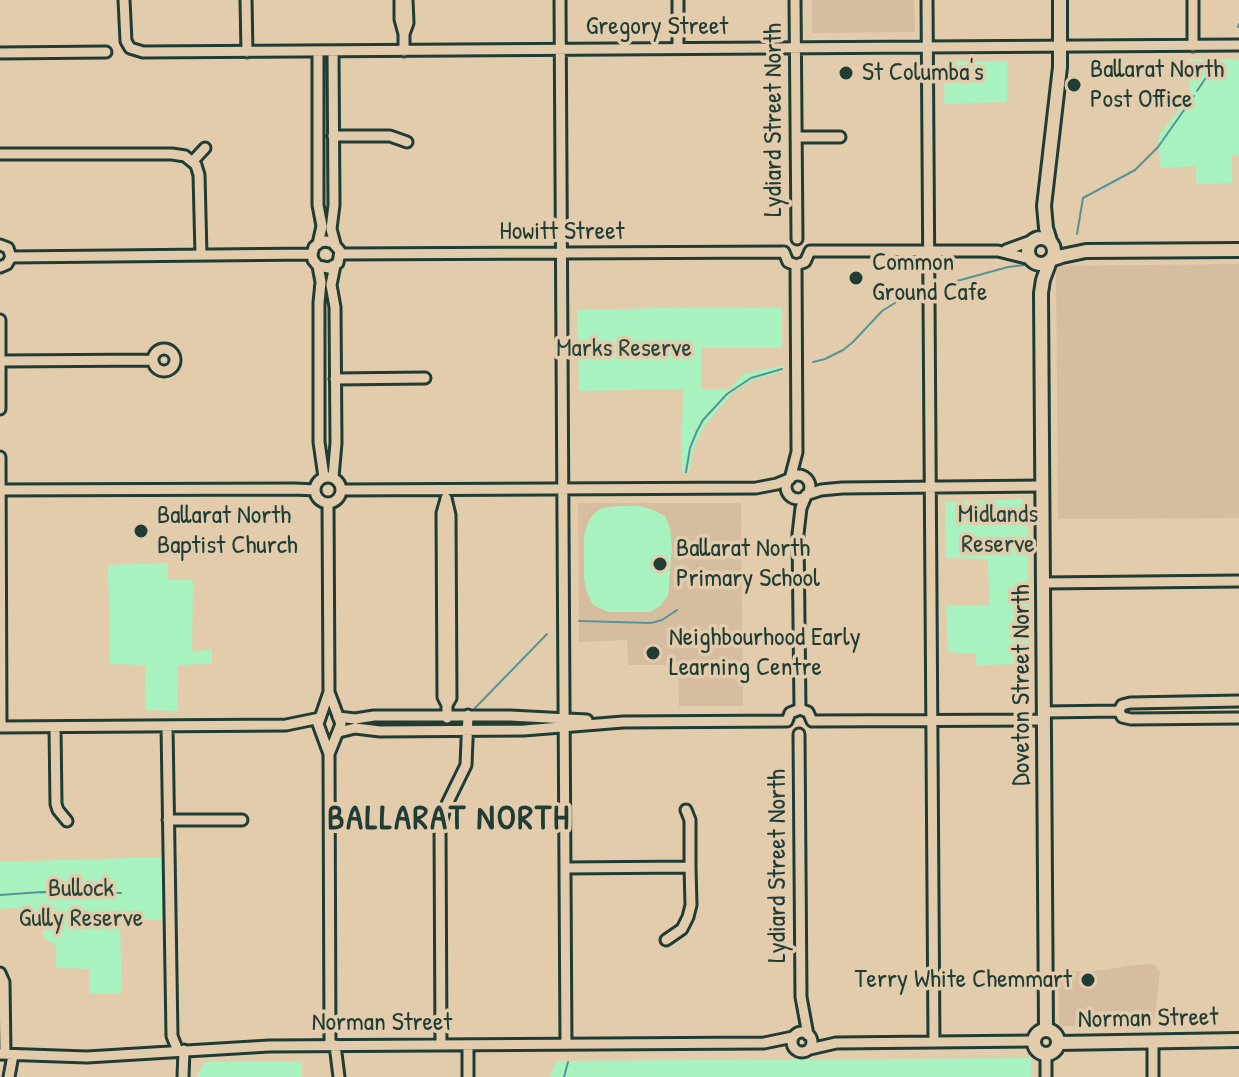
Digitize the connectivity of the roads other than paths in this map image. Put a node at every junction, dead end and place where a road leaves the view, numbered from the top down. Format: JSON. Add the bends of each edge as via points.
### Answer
{"nodes":[{"id":1,"x":124,"y":0,"type":"edge"},
{"id":2,"x":246,"y":0,"type":"edge"},
{"id":3,"x":400,"y":0,"type":"edge"},
{"id":4,"x":407,"y":0,"type":"edge"},
{"id":5,"x":560,"y":0,"type":"edge"},
{"id":6,"x":678,"y":0,"type":"edge"},
{"id":7,"x":795,"y":0,"type":"edge"},
{"id":8,"x":927,"y":0,"type":"edge"},
{"id":9,"x":1060,"y":0,"type":"edge"},
{"id":10,"x":1193,"y":0,"type":"edge"},
{"id":11,"x":404,"y":34,"type":"junction"},
{"id":12,"x":1239,"y":45,"type":"edge"},
{"id":13,"x":1060,"y":46,"type":"junction"},
{"id":14,"x":1193,"y":46,"type":"junction"},
{"id":15,"x":928,"y":47,"type":"junction"},
{"id":16,"x":678,"y":48,"type":"junction"},
{"id":17,"x":795,"y":48,"type":"junction"},
{"id":18,"x":560,"y":49,"type":"junction"},
{"id":19,"x":318,"y":51,"type":"junction"},
{"id":20,"x":333,"y":51,"type":"junction"},
{"id":21,"x":404,"y":51,"type":"junction"},
{"id":22,"x":106,"y":52,"type":"dead end"},
{"id":23,"x":247,"y":52,"type":"junction"},
{"id":24,"x":0,"y":53,"type":"edge"},
{"id":25,"x":333,"y":136,"type":"junction"},
{"id":26,"x":796,"y":137,"type":"junction"},
{"id":27,"x":840,"y":137,"type":"dead end"},
{"id":28,"x":407,"y":142,"type":"dead end"},
{"id":29,"x":205,"y":148,"type":"dead end"},
{"id":30,"x":0,"y":154,"type":"edge"},
{"id":31,"x":193,"y":161,"type":"junction"},
{"id":32,"x":1044,"y":206,"type":"junction"},
{"id":33,"x":797,"y":239,"type":"junction"},
{"id":34,"x":1032,"y":241,"type":"junction"},
{"id":35,"x":1051,"y":241,"type":"junction"},
{"id":36,"x":318,"y":244,"type":"junction"},
{"id":37,"x":335,"y":244,"type":"junction"},
{"id":38,"x":0,"y":245,"type":"edge"},
{"id":39,"x":1239,"y":250,"type":"edge"},
{"id":40,"x":810,"y":251,"type":"junction"},
{"id":41,"x":929,"y":251,"type":"junction"},
{"id":42,"x":998,"y":251,"type":"junction"},
{"id":43,"x":1086,"y":251,"type":"junction"},
{"id":44,"x":784,"y":252,"type":"junction"},
{"id":45,"x":312,"y":254,"type":"junction"},
{"id":46,"x":340,"y":254,"type":"junction"},
{"id":47,"x":561,"y":254,"type":"junction"},
{"id":48,"x":201,"y":255,"type":"junction"},
{"id":49,"x":11,"y":257,"type":"junction"},
{"id":50,"x":1031,"y":259,"type":"junction"},
{"id":51,"x":1050,"y":260,"type":"junction"},
{"id":52,"x":335,"y":265,"type":"junction"},
{"id":53,"x":796,"y":265,"type":"junction"},
{"id":54,"x":318,"y":266,"type":"junction"},
{"id":55,"x":0,"y":267,"type":"edge"},
{"id":56,"x":1041,"y":293,"type":"junction"},
{"id":57,"x":0,"y":320,"type":"edge"},
{"id":58,"x":153,"y":360,"type":"dead end"},
{"id":59,"x":1,"y":361,"type":"edge"},
{"id":60,"x":0,"y":373,"type":"edge"},
{"id":61,"x":425,"y":378,"type":"dead end"},
{"id":62,"x":335,"y":379,"type":"junction"},
{"id":63,"x":0,"y":409,"type":"edge"},
{"id":64,"x":797,"y":452,"type":"junction"},
{"id":65,"x":0,"y":457,"type":"edge"},
{"id":66,"x":328,"y":477,"type":"junction"},
{"id":67,"x":789,"y":479,"type":"junction"},
{"id":68,"x":806,"y":479,"type":"junction"},
{"id":69,"x":1043,"y":486,"type":"junction"},
{"id":70,"x":562,"y":488,"type":"junction"},
{"id":71,"x":756,"y":488,"type":"junction"},
{"id":72,"x":842,"y":488,"type":"junction"},
{"id":73,"x":930,"y":488,"type":"junction"},
{"id":74,"x":0,"y":490,"type":"edge"},
{"id":75,"x":315,"y":490,"type":"junction"},
{"id":76,"x":342,"y":490,"type":"junction"},
{"id":77,"x":446,"y":494,"type":"junction"},
{"id":78,"x":789,"y":495,"type":"junction"},
{"id":79,"x":806,"y":495,"type":"junction"},
{"id":80,"x":328,"y":503,"type":"junction"},
{"id":81,"x":798,"y":534,"type":"junction"},
{"id":82,"x":1239,"y":581,"type":"edge"},
{"id":83,"x":1043,"y":583,"type":"junction"},
{"id":84,"x":329,"y":692,"type":"junction"},
{"id":85,"x":1239,"y":701,"type":"edge"},
{"id":86,"x":800,"y":709,"type":"junction"},
{"id":87,"x":447,"y":710,"type":"junction"},
{"id":88,"x":1119,"y":711,"type":"junction"},
{"id":89,"x":468,"y":715,"type":"junction"},
{"id":90,"x":337,"y":716,"type":"junction"},
{"id":91,"x":1044,"y":716,"type":"junction"},
{"id":92,"x":320,"y":717,"type":"junction"},
{"id":93,"x":1239,"y":718,"type":"edge"},
{"id":94,"x":932,"y":720,"type":"junction"},
{"id":95,"x":787,"y":721,"type":"junction"},
{"id":96,"x":812,"y":721,"type":"junction"},
{"id":97,"x":564,"y":723,"type":"junction"},
{"id":98,"x":286,"y":725,"type":"junction"},
{"id":99,"x":167,"y":726,"type":"junction"},
{"id":100,"x":0,"y":727,"type":"edge"},
{"id":101,"x":55,"y":727,"type":"junction"},
{"id":102,"x":447,"y":731,"type":"junction"},
{"id":103,"x":468,"y":731,"type":"junction"},
{"id":104,"x":320,"y":732,"type":"junction"},
{"id":105,"x":338,"y":732,"type":"junction"},
{"id":106,"x":799,"y":734,"type":"junction"},
{"id":107,"x":329,"y":754,"type":"junction"},
{"id":108,"x":686,"y":810,"type":"dead end"},
{"id":109,"x":168,"y":820,"type":"junction"},
{"id":110,"x":242,"y":820,"type":"dead end"},
{"id":111,"x":67,"y":821,"type":"dead end"},
{"id":112,"x":690,"y":867,"type":"junction"},
{"id":113,"x":565,"y":868,"type":"junction"},
{"id":114,"x":666,"y":940,"type":"dead end"},
{"id":115,"x":0,"y":973,"type":"edge"},
{"id":116,"x":801,"y":997,"type":"junction"},
{"id":117,"x":1046,"y":1030,"type":"junction"},
{"id":118,"x":809,"y":1036,"type":"junction"},
{"id":119,"x":794,"y":1040,"type":"junction"},
{"id":120,"x":1239,"y":1040,"type":"edge"},
{"id":121,"x":1034,"y":1041,"type":"junction"},
{"id":122,"x":1153,"y":1041,"type":"junction"},
{"id":123,"x":934,"y":1042,"type":"junction"},
{"id":124,"x":836,"y":1043,"type":"junction"},
{"id":125,"x":1058,"y":1043,"type":"junction"},
{"id":126,"x":566,"y":1044,"type":"junction"},
{"id":127,"x":333,"y":1045,"type":"junction"},
{"id":128,"x":441,"y":1045,"type":"junction"},
{"id":129,"x":468,"y":1045,"type":"junction"},
{"id":130,"x":810,"y":1049,"type":"junction"},
{"id":131,"x":181,"y":1050,"type":"junction"},
{"id":132,"x":6,"y":1054,"type":"edge"},
{"id":133,"x":1046,"y":1054,"type":"junction"},
{"id":134,"x":9,"y":1077,"type":"edge"},
{"id":135,"x":183,"y":1077,"type":"edge"},
{"id":136,"x":339,"y":1077,"type":"edge"},
{"id":137,"x":468,"y":1077,"type":"edge"},
{"id":138,"x":1046,"y":1077,"type":"edge"},
{"id":139,"x":1153,"y":1077,"type":"edge"}],
"edges":[{"from":1,"to":23,"type":"street","name":"Gregory Street","via":[[130,48]]},
{"from":2,"to":23,"type":"street"},
{"from":3,"to":11,"type":"street"},
{"from":4,"to":11,"type":"street"},
{"from":5,"to":18,"type":"street"},
{"from":6,"to":16,"type":"street"},
{"from":7,"to":17,"type":"street","name":"Lydiard Street North"},
{"from":8,"to":15,"type":"street"},
{"from":9,"to":13,"type":"main road"},
{"from":10,"to":14,"type":"street"},
{"from":11,"to":21,"type":"street"},
{"from":12,"to":14,"type":"street","name":"Gregory Street"},
{"from":13,"to":14,"type":"street","name":"Gregory Street"},
{"from":13,"to":15,"type":"street","name":"Gregory Street"},
{"from":13,"to":32,"type":"main road"},
{"from":15,"to":17,"type":"street","name":"Gregory Street"},
{"from":15,"to":41,"type":"street"},
{"from":16,"to":17,"type":"street","name":"Gregory Street"},
{"from":16,"to":18,"type":"street","name":"Gregory Street"},
{"from":17,"to":26,"type":"street","name":"Lydiard Street North"},
{"from":18,"to":21,"type":"street","name":"Gregory Street"},
{"from":18,"to":47,"type":"street"},
{"from":19,"to":20,"type":"street","name":"Gregory Street"},
{"from":19,"to":23,"type":"street","name":"Gregory Street"},
{"from":19,"to":36,"type":"street"},
{"from":20,"to":21,"type":"street","name":"Gregory Street"},
{"from":20,"to":25,"type":"street"},
{"from":22,"to":24,"type":"street"},
{"from":25,"to":28,"type":"street","via":[[390,136]]},
{"from":25,"to":37,"type":"street"},
{"from":26,"to":27,"type":"street"},
{"from":26,"to":33,"type":"street","name":"Lydiard Street North"},
{"from":29,"to":31,"type":"street"},
{"from":30,"to":31,"type":"street","via":[[172,154]]},
{"from":31,"to":48,"type":"street","via":[[200,179]]},
{"from":32,"to":34,"type":"main road"},
{"from":32,"to":35,"type":"main road"},
{"from":33,"to":40,"type":"street"},
{"from":33,"to":44,"type":"street","via":[[789,241]]},
{"from":34,"to":35,"type":"main road"},
{"from":34,"to":42,"type":"street"},
{"from":34,"to":50,"type":"main road"},
{"from":35,"to":43,"type":"main road"},
{"from":35,"to":51,"type":"main road"},
{"from":36,"to":37,"type":"street"},
{"from":36,"to":45,"type":"street"},
{"from":37,"to":46,"type":"street"},
{"from":38,"to":49,"type":"street"},
{"from":39,"to":43,"type":"main road"},
{"from":40,"to":41,"type":"street"},
{"from":40,"to":53,"type":"street","via":[[807,260]]},
{"from":41,"to":42,"type":"street"},
{"from":41,"to":73,"type":"street"},
{"from":42,"to":50,"type":"street"},
{"from":43,"to":51,"type":"main road"},
{"from":44,"to":47,"type":"street","name":"Howitt Street"},
{"from":44,"to":53,"type":"street"},
{"from":45,"to":48,"type":"street"},
{"from":45,"to":54,"type":"street"},
{"from":46,"to":47,"type":"street","name":"Howitt Street"},
{"from":46,"to":52,"type":"street"},
{"from":47,"to":70,"type":"street"},
{"from":48,"to":49,"type":"street"},
{"from":49,"to":55,"type":"street"},
{"from":50,"to":51,"type":"main road","via":[[1041,264]]},
{"from":50,"to":56,"type":"main road","name":"Doveton Street North"},
{"from":51,"to":56,"type":"main road","name":"Doveton Street North"},
{"from":52,"to":54,"type":"street"},
{"from":52,"to":62,"type":"street"},
{"from":53,"to":64,"type":"street"},
{"from":54,"to":66,"type":"street","via":[[319,442]]},
{"from":56,"to":69,"type":"main road","name":"Doveton Street North"},
{"from":57,"to":59,"type":"street"},
{"from":58,"to":59,"type":"street"},
{"from":59,"to":60,"type":"street"},
{"from":60,"to":63,"type":"street"},
{"from":61,"to":62,"type":"street"},
{"from":62,"to":66,"type":"street","via":[[336,443]]},
{"from":64,"to":67,"type":"street"},
{"from":64,"to":68,"type":"street"},
{"from":65,"to":74,"type":"street"},
{"from":66,"to":75,"type":"street","via":[[317,482]]},
{"from":66,"to":76,"type":"street"},
{"from":67,"to":68,"type":"street"},
{"from":67,"to":71,"type":"street"},
{"from":67,"to":78,"type":"street"},
{"from":68,"to":72,"type":"street"},
{"from":68,"to":79,"type":"street"},
{"from":69,"to":73,"type":"street"},
{"from":69,"to":83,"type":"main road","name":"Doveton Street North"},
{"from":70,"to":71,"type":"street"},
{"from":70,"to":77,"type":"street"},
{"from":70,"to":97,"type":"street"},
{"from":71,"to":78,"type":"street"},
{"from":72,"to":73,"type":"street"},
{"from":72,"to":79,"type":"street"},
{"from":73,"to":94,"type":"street"},
{"from":74,"to":75,"type":"street"},
{"from":74,"to":100,"type":"street"},
{"from":75,"to":80,"type":"street"},
{"from":76,"to":77,"type":"street"},
{"from":76,"to":80,"type":"street"},
{"from":77,"to":87,"type":"street","via":[[442,559]]},
{"from":78,"to":79,"type":"street"},
{"from":78,"to":81,"type":"street"},
{"from":79,"to":81,"type":"street"},
{"from":80,"to":84,"type":"street"},
{"from":81,"to":86,"type":"street"},
{"from":82,"to":83,"type":"street"},
{"from":83,"to":91,"type":"main road","name":"Doveton Street North"},
{"from":84,"to":90,"type":"street"},
{"from":84,"to":92,"type":"street"},
{"from":85,"to":88,"type":"street","via":[[1130,703]]},
{"from":86,"to":95,"type":"street"},
{"from":86,"to":96,"type":"street"},
{"from":87,"to":89,"type":"street"},
{"from":87,"to":90,"type":"street"},
{"from":87,"to":102,"type":"street"},
{"from":88,"to":91,"type":"street"},
{"from":88,"to":93,"type":"street","via":[[1131,719]]},
{"from":89,"to":97,"type":"street"},
{"from":89,"to":103,"type":"street"},
{"from":90,"to":92,"type":"street"},
{"from":90,"to":105,"type":"street"},
{"from":91,"to":94,"type":"street"},
{"from":91,"to":117,"type":"main road","name":"Doveton Street North"},
{"from":92,"to":98,"type":"street"},
{"from":92,"to":104,"type":"street"},
{"from":94,"to":96,"type":"street"},
{"from":94,"to":123,"type":"street"},
{"from":95,"to":97,"type":"street"},
{"from":95,"to":106,"type":"street"},
{"from":96,"to":106,"type":"street"},
{"from":97,"to":103,"type":"street"},
{"from":97,"to":113,"type":"street"},
{"from":98,"to":99,"type":"street"},
{"from":98,"to":104,"type":"street"},
{"from":99,"to":101,"type":"street"},
{"from":99,"to":109,"type":"street"},
{"from":100,"to":101,"type":"street"},
{"from":101,"to":111,"type":"street","via":[[56,804]]},
{"from":102,"to":103,"type":"street"},
{"from":102,"to":105,"type":"street"},
{"from":103,"to":128,"type":"street","via":[[466,765],[440,827]]},
{"from":104,"to":105,"type":"street"},
{"from":104,"to":107,"type":"street"},
{"from":105,"to":107,"type":"street"},
{"from":106,"to":116,"type":"street","name":"Lydiard Street North"},
{"from":107,"to":127,"type":"street"},
{"from":108,"to":112,"type":"street"},
{"from":109,"to":110,"type":"street"},
{"from":109,"to":131,"type":"street","via":[[172,1036]]},
{"from":112,"to":113,"type":"street"},
{"from":112,"to":114,"type":"street","via":[[688,917]]},
{"from":113,"to":126,"type":"street"},
{"from":115,"to":132,"type":"street"},
{"from":116,"to":118,"type":"street","name":"Lydiard Street North"},
{"from":116,"to":119,"type":"street","name":"Lydiard Street North"},
{"from":117,"to":121,"type":"main road"},
{"from":117,"to":125,"type":"main road","via":[[1054,1032]]},
{"from":118,"to":119,"type":"street","via":[[802,1032]]},
{"from":118,"to":124,"type":"street"},
{"from":118,"to":130,"type":"street"},
{"from":119,"to":126,"type":"street","name":"Norman Street"},
{"from":119,"to":130,"type":"street","via":[[802,1053]]},
{"from":120,"to":122,"type":"main road","name":"Norman Street"},
{"from":121,"to":123,"type":"street"},
{"from":121,"to":133,"type":"main road"},
{"from":122,"to":125,"type":"main road","name":"Norman Street"},
{"from":122,"to":139,"type":"street"},
{"from":123,"to":124,"type":"street"},
{"from":124,"to":130,"type":"street"},
{"from":125,"to":133,"type":"main road"},
{"from":126,"to":129,"type":"street","name":"Norman Street"},
{"from":127,"to":128,"type":"street","name":"Norman Street"},
{"from":127,"to":131,"type":"street","name":"Norman Street"},
{"from":127,"to":136,"type":"street"},
{"from":128,"to":129,"type":"street","name":"Norman Street"},
{"from":129,"to":137,"type":"street"},
{"from":131,"to":132,"type":"street","name":"Norman Street","via":[[87,1057]]},
{"from":131,"to":135,"type":"street"},
{"from":132,"to":134,"type":"street"},
{"from":133,"to":138,"type":"street"}]}
